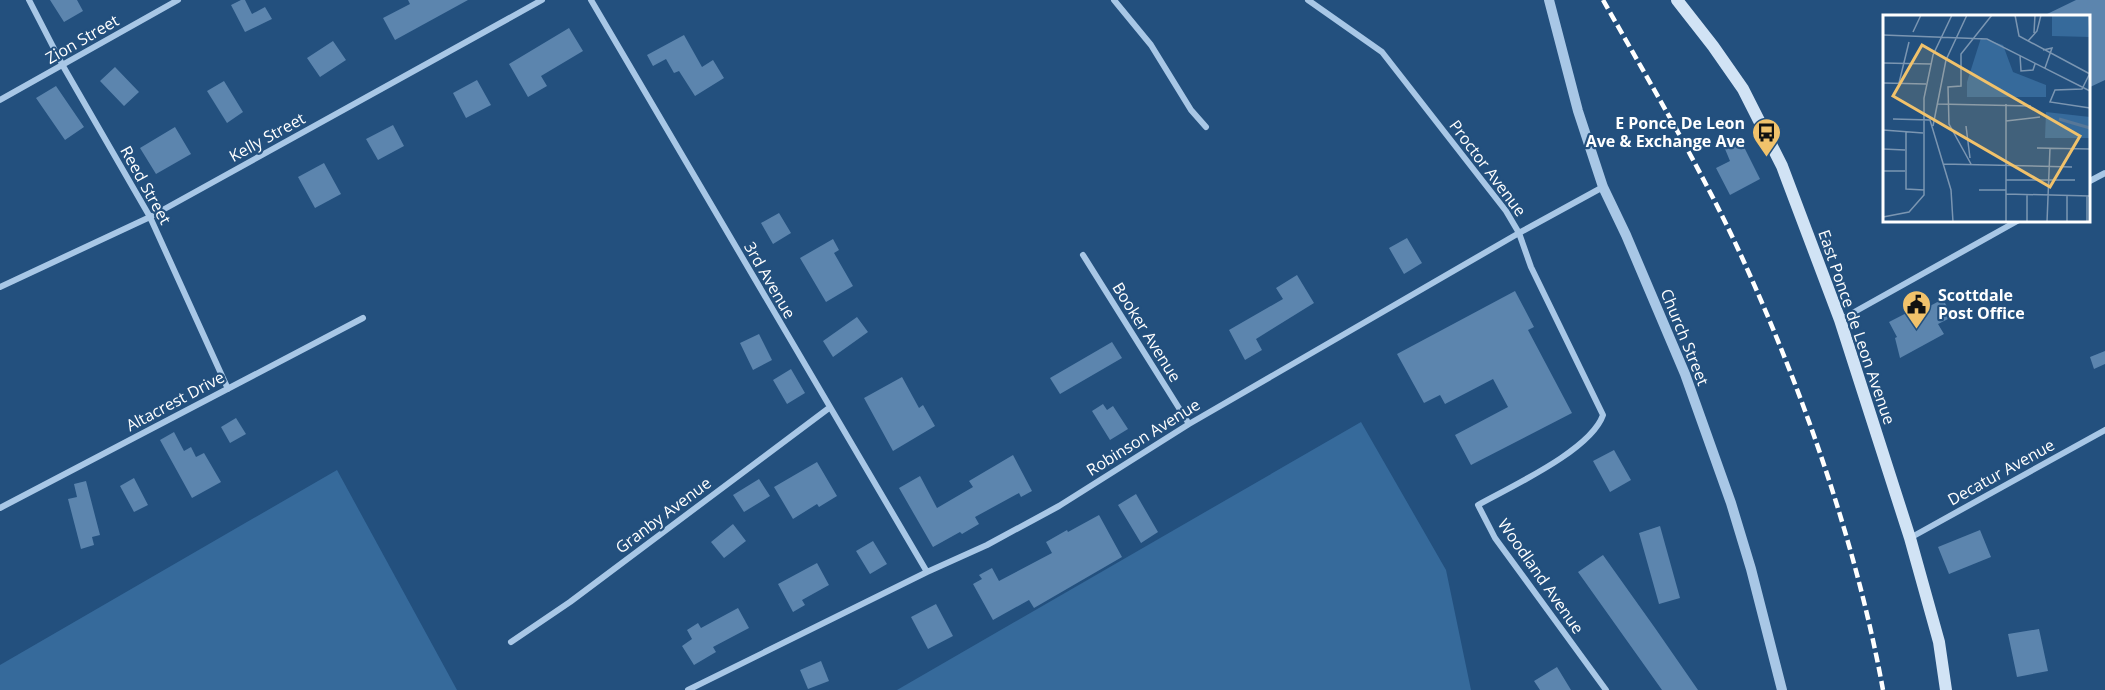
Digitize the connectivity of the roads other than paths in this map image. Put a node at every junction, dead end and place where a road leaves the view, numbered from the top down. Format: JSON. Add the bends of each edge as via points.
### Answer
{"nodes":[{"id":1,"x":29,"y":0,"type":"edge"},
{"id":2,"x":178,"y":0,"type":"edge"},
{"id":3,"x":542,"y":0,"type":"edge"},
{"id":4,"x":591,"y":0,"type":"edge"},
{"id":5,"x":1114,"y":0,"type":"edge"},
{"id":6,"x":1308,"y":0,"type":"edge"},
{"id":7,"x":1549,"y":0,"type":"edge"},
{"id":8,"x":1677,"y":0,"type":"edge"},
{"id":9,"x":63,"y":66,"type":"junction"},
{"id":10,"x":0,"y":100,"type":"edge"},
{"id":11,"x":1206,"y":127,"type":"dead end"},
{"id":12,"x":2105,"y":173,"type":"edge"},
{"id":13,"x":2090,"y":181,"type":"edge"},
{"id":14,"x":1603,"y":187,"type":"junction"},
{"id":15,"x":150,"y":217,"type":"junction"},
{"id":16,"x":2015,"y":222,"type":"edge"},
{"id":17,"x":1519,"y":233,"type":"junction"},
{"id":18,"x":1083,"y":255,"type":"dead end"},
{"id":19,"x":0,"y":287,"type":"edge"},
{"id":20,"x":363,"y":318,"type":"dead end"},
{"id":21,"x":1840,"y":320,"type":"junction"},
{"id":22,"x":228,"y":389,"type":"junction"},
{"id":23,"x":830,"y":408,"type":"junction"},
{"id":24,"x":1189,"y":424,"type":"junction"},
{"id":25,"x":1599,"y":426,"type":"joint"},
{"id":26,"x":2105,"y":429,"type":"edge"},
{"id":27,"x":0,"y":508,"type":"edge"},
{"id":28,"x":1910,"y":538,"type":"junction"},
{"id":29,"x":927,"y":572,"type":"junction"},
{"id":30,"x":511,"y":642,"type":"dead end"},
{"id":31,"x":688,"y":690,"type":"edge"},
{"id":32,"x":1606,"y":690,"type":"edge"},
{"id":33,"x":1782,"y":690,"type":"edge"},
{"id":34,"x":1946,"y":690,"type":"edge"}],
"edges":[{"from":1,"to":9,"type":"street","name":"Reed Street"},
{"from":2,"to":9,"type":"street","name":"Zion Street"},
{"from":3,"to":15,"type":"street","name":"Kelly Street"},
{"from":4,"to":23,"type":"street","name":"3rd Avenue"},
{"from":5,"to":11,"type":"street"},
{"from":6,"to":17,"type":"street","name":"Proctor Avenue","via":[[1382,52],[1463,154]]},
{"from":7,"to":14,"type":"street","name":"Church Street"},
{"from":8,"to":21,"type":"main road","name":"East Ponce de Leon Avenue","via":[[1730,69],[1760,120],[1782,166]]},
{"from":9,"to":10,"type":"street","name":"Zion Street"},
{"from":9,"to":15,"type":"street","name":"Reed Street"},
{"from":12,"to":13,"type":"street"},
{"from":14,"to":17,"type":"street","name":"Robinson Avenue"},
{"from":14,"to":33,"type":"street","name":"Church Street","via":[[1685,374],[1751,569]]},
{"from":15,"to":19,"type":"street","name":"Kelly Street"},
{"from":15,"to":22,"type":"street","name":"Reed Street"},
{"from":16,"to":21,"type":"street"},
{"from":17,"to":24,"type":"street","name":"Robinson Avenue"},
{"from":17,"to":25,"type":"street","name":"Proctor Avenue","via":[[1531,267],[1603,415]]},
{"from":18,"to":24,"type":"street","name":"Booker Avenue"},
{"from":20,"to":22,"type":"street","name":"Altacrest Drive"},
{"from":21,"to":28,"type":"main road","name":"East Ponce de Leon Avenue"},
{"from":22,"to":27,"type":"street","name":"Altacrest Drive"},
{"from":23,"to":29,"type":"street","name":"3rd Avenue"},
{"from":23,"to":30,"type":"street","name":"Granby Avenue"},
{"from":24,"to":29,"type":"street","name":"Robinson Avenue","via":[[1059,506]]},
{"from":25,"to":32,"type":"street","name":"Woodland Avenue","via":[[1574,450],[1478,505],[1496,538]]},
{"from":26,"to":28,"type":"street","name":"Decatur Avenue"},
{"from":28,"to":34,"type":"main road","name":"East Ponce de Leon Avenue","via":[[1938,642]]},
{"from":29,"to":31,"type":"street","name":"Robinson Avenue"}]}
